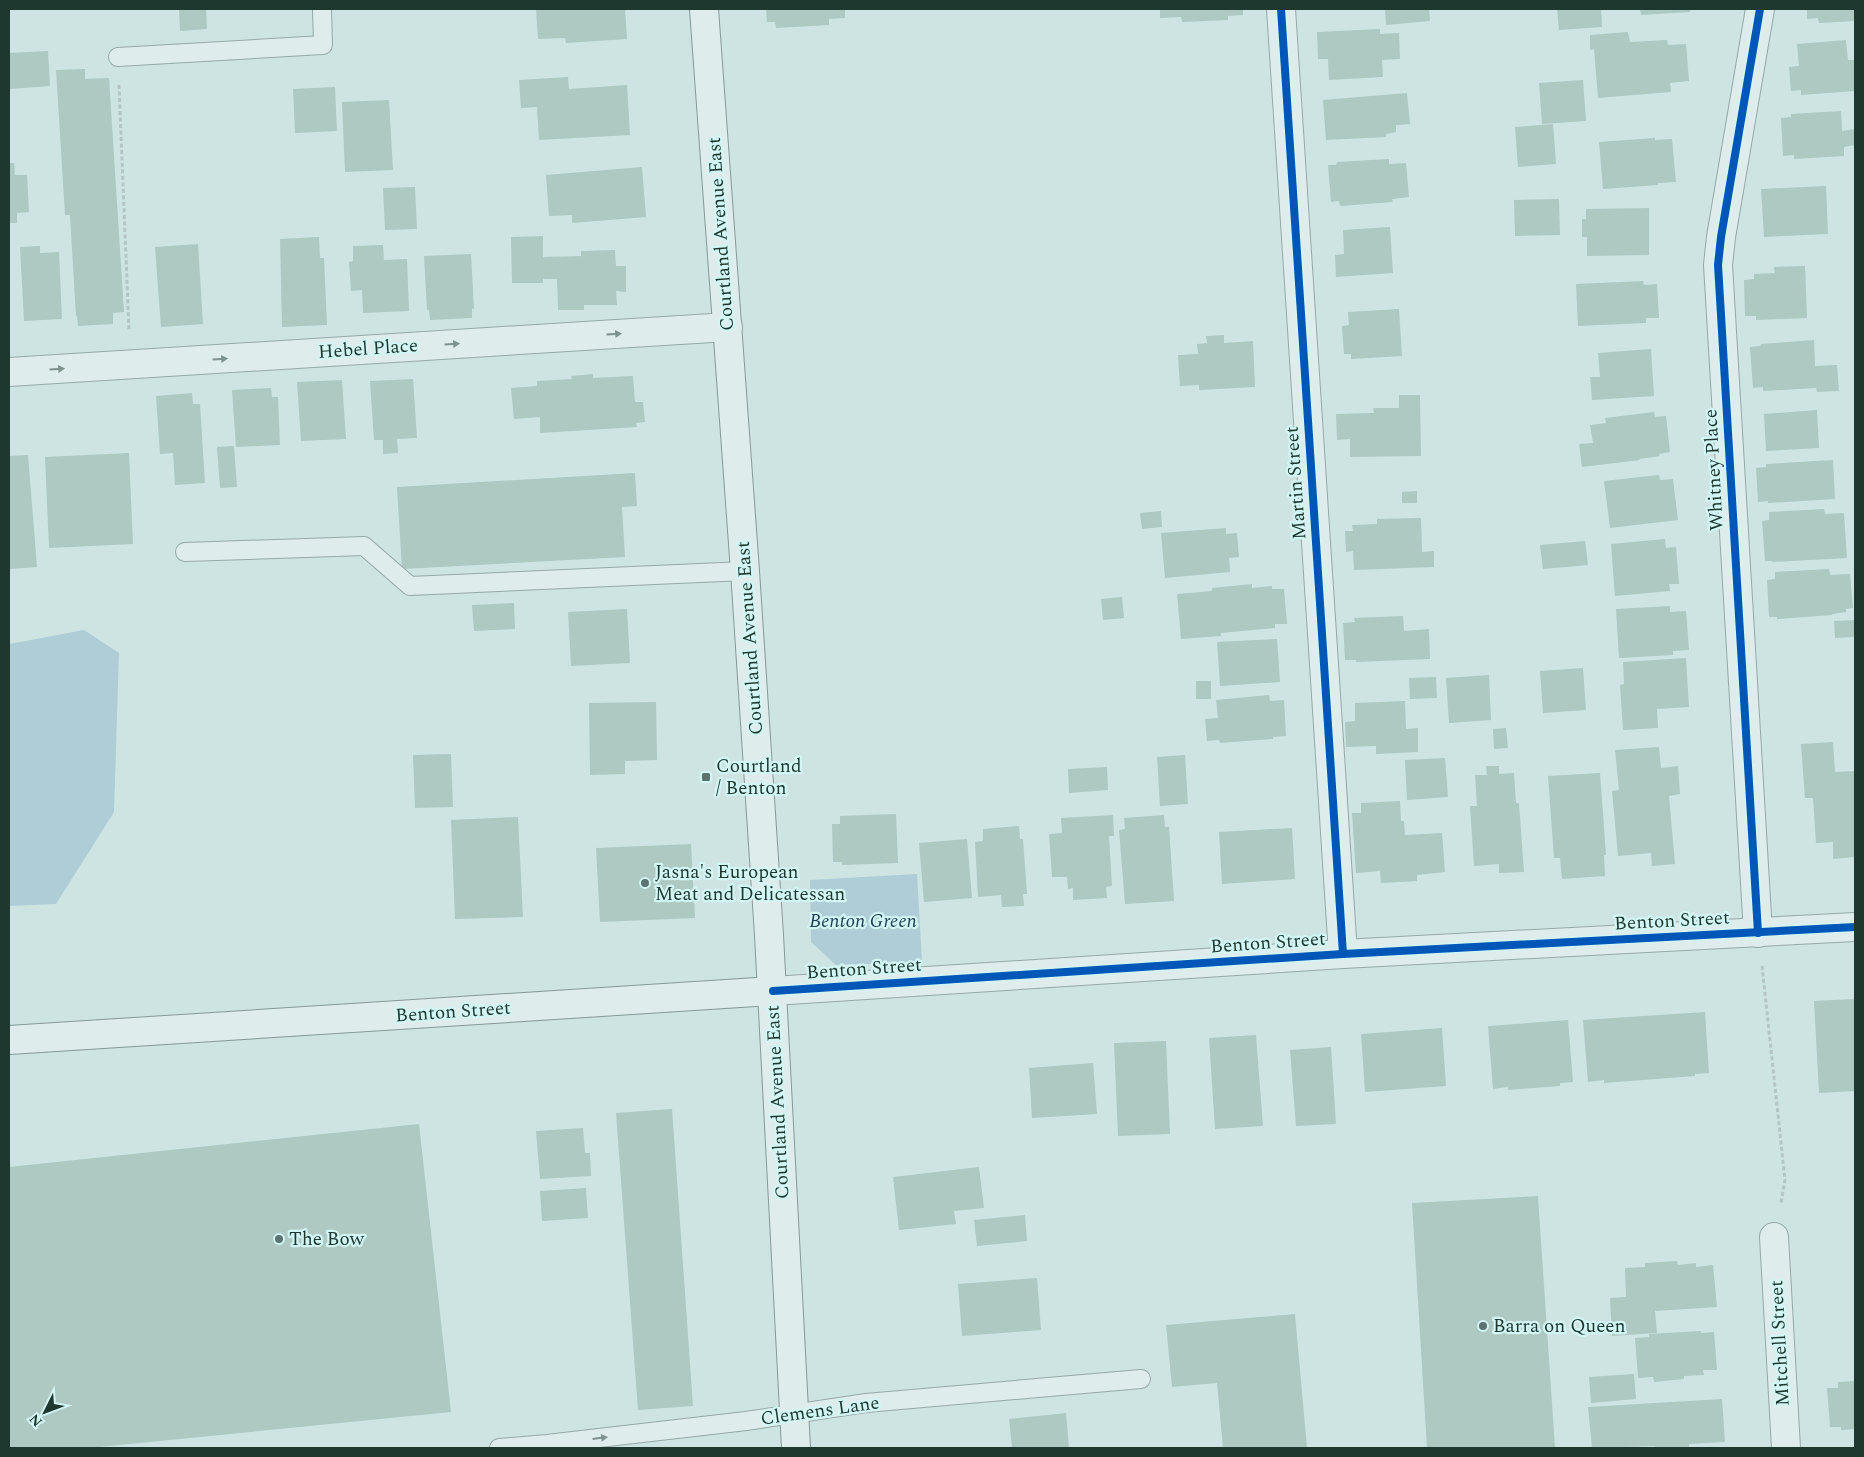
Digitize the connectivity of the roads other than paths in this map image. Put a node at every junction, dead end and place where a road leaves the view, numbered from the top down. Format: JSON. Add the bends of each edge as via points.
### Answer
{"nodes":[{"id":1,"x":322,"y":9,"type":"edge"},
{"id":2,"x":704,"y":9,"type":"edge"},
{"id":3,"x":1281,"y":9,"type":"edge"},
{"id":4,"x":1760,"y":9,"type":"edge"},
{"id":5,"x":118,"y":57,"type":"road end"},
{"id":6,"x":728,"y":327,"type":"junction"},
{"id":7,"x":9,"y":372,"type":"edge"},
{"id":8,"x":185,"y":552,"type":"dead end"},
{"id":9,"x":745,"y":571,"type":"junction"},
{"id":10,"x":1855,"y":927,"type":"edge"},
{"id":11,"x":1758,"y":933,"type":"junction"},
{"id":12,"x":1343,"y":954,"type":"junction"},
{"id":13,"x":772,"y":992,"type":"junction"},
{"id":14,"x":9,"y":1040,"type":"edge"},
{"id":15,"x":1774,"y":1237,"type":"road end"},
{"id":16,"x":1141,"y":1379,"type":"dead end"},
{"id":17,"x":793,"y":1415,"type":"junction"},
{"id":18,"x":499,"y":1448,"type":"edge"},
{"id":19,"x":796,"y":1448,"type":"edge"},
{"id":20,"x":1786,"y":1448,"type":"edge"}],
"edges":[{"from":1,"to":5,"type":"lane","via":[[323,45]]},
{"from":2,"to":6,"type":"street","name":"Courtland Avenue East"},
{"from":3,"to":12,"type":"street","name":"Martin Street"},
{"from":4,"to":11,"type":"street","name":"Whitney Place","via":[[1718,265]]},
{"from":7,"to":6,"type":"street","name":"Hebel Place","one_way":true},
{"from":6,"to":9,"type":"street","name":"Courtland Avenue East"},
{"from":8,"to":9,"type":"lane","via":[[364,546],[410,586]]},
{"from":9,"to":13,"type":"street","name":"Courtland Avenue East"},
{"from":10,"to":11,"type":"street","name":"Benton Street"},
{"from":11,"to":12,"type":"street","name":"Benton Street"},
{"from":12,"to":13,"type":"street","name":"Benton Street"},
{"from":13,"to":14,"type":"street","name":"Benton Street"},
{"from":13,"to":17,"type":"street","name":"Courtland Avenue East"},
{"from":15,"to":20,"type":"street","name":"Mitchell Street"},
{"from":16,"to":17,"type":"lane","name":"Clemens Lane","via":[[866,1403]]},
{"from":18,"to":17,"type":"lane","name":"Clemens Lane","one_way":true},
{"from":17,"to":19,"type":"street","name":"Courtland Avenue East"}]}
